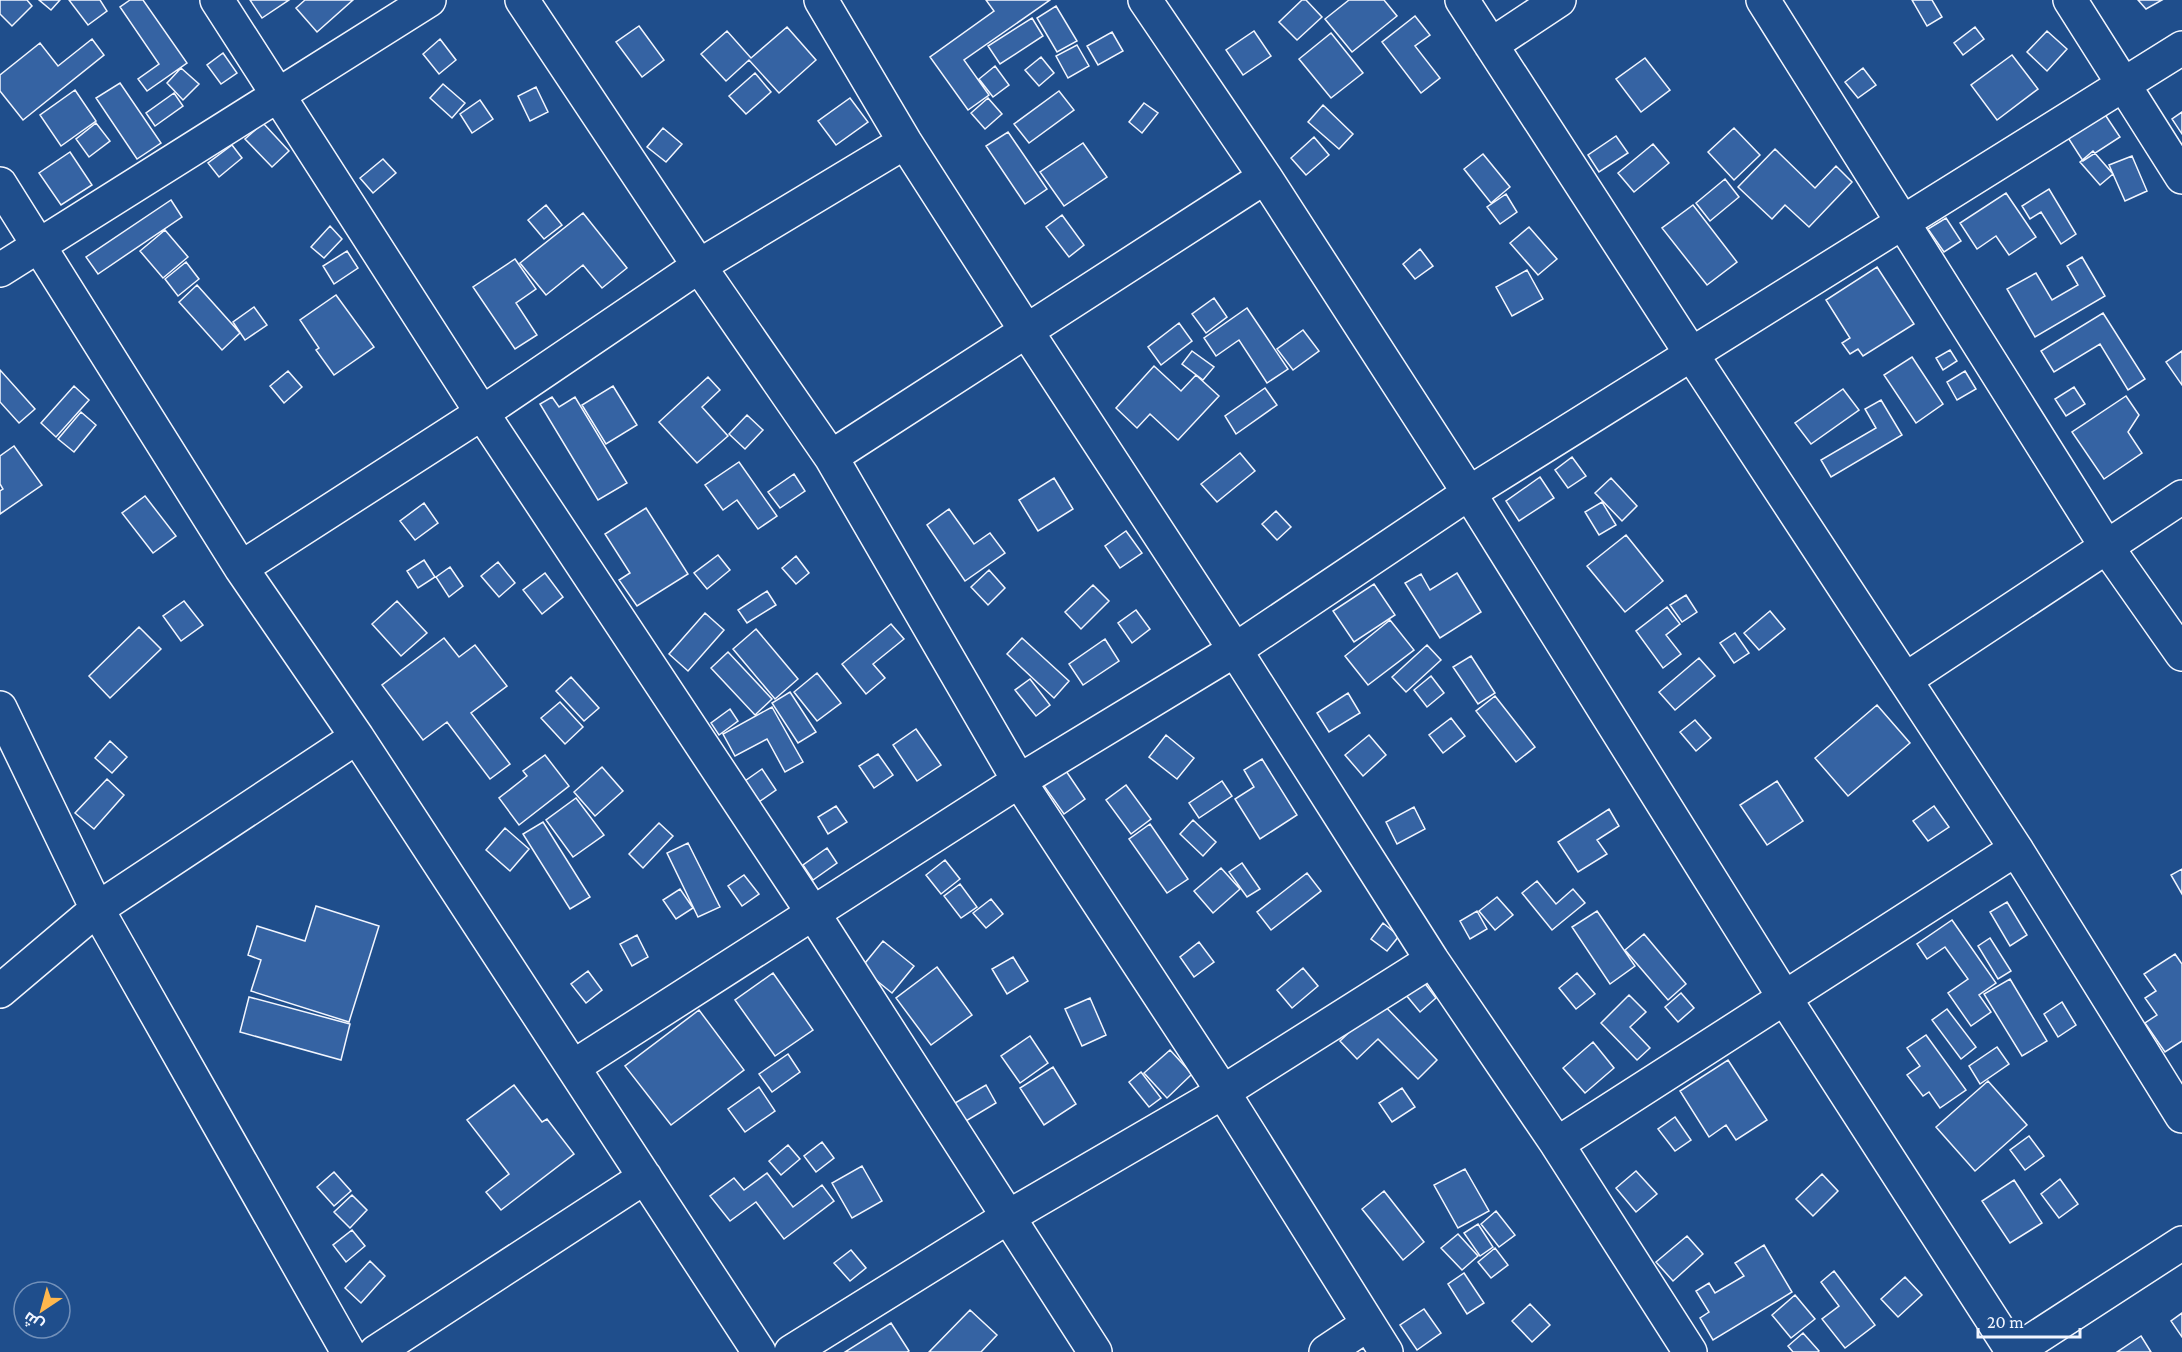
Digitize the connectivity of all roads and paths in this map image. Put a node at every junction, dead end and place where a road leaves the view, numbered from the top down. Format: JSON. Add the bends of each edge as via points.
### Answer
{"nodes":[{"id":1,"x":218,"y":0,"type":"edge"},
{"id":2,"x":429,"y":0,"type":"edge"},
{"id":3,"x":522,"y":0,"type":"edge"},
{"id":4,"x":820,"y":0,"type":"edge"},
{"id":5,"x":1145,"y":0,"type":"edge"},
{"id":6,"x":1462,"y":0,"type":"edge"},
{"id":7,"x":1559,"y":0,"type":"edge"},
{"id":8,"x":1763,"y":0,"type":"edge"},
{"id":9,"x":2070,"y":0,"type":"edge"},
{"id":10,"x":1491,"y":45,"type":"junction"},
{"id":11,"x":2182,"y":48,"type":"edge"},
{"id":12,"x":2125,"y":85,"type":"junction"},
{"id":13,"x":279,"y":94,"type":"junction"},
{"id":14,"x":905,"y":142,"type":"junction"},
{"id":15,"x":1265,"y":177,"type":"junction"},
{"id":16,"x":2182,"y":177,"type":"edge"},
{"id":17,"x":0,"y":184,"type":"edge"},
{"id":18,"x":1904,"y":223,"type":"junction"},
{"id":19,"x":38,"y":245,"type":"junction"},
{"id":20,"x":699,"y":266,"type":"junction"},
{"id":21,"x":0,"y":270,"type":"edge"},
{"id":22,"x":1027,"y":332,"type":"junction"},
{"id":23,"x":1692,"y":355,"type":"junction"},
{"id":24,"x":482,"y":413,"type":"junction"},
{"id":25,"x":831,"y":457,"type":"junction"},
{"id":26,"x":1469,"y":493,"type":"junction"},
{"id":27,"x":2182,"y":497,"type":"edge"},
{"id":28,"x":2106,"y":546,"type":"junction"},
{"id":29,"x":242,"y":568,"type":"junction"},
{"id":30,"x":1235,"y":650,"type":"junction"},
{"id":31,"x":2182,"y":654,"type":"edge"},
{"id":32,"x":1905,"y":680,"type":"junction"},
{"id":33,"x":0,"y":708,"type":"edge"},
{"id":34,"x":357,"y":737,"type":"junction"},
{"id":35,"x":1019,"y":781,"type":"junction"},
{"id":36,"x":2016,"y":849,"type":"junction"},
{"id":37,"x":98,"y":909,"type":"junction"},
{"id":38,"x":813,"y":913,"type":"junction"},
{"id":39,"x":1432,"y":960,"type":"junction"},
{"id":40,"x":0,"y":991,"type":"edge"},
{"id":41,"x":1784,"y":998,"type":"junction"},
{"id":42,"x":573,"y":1067,"type":"junction"},
{"id":43,"x":1222,"y":1092,"type":"junction"},
{"id":44,"x":2182,"y":1116,"type":"edge"},
{"id":45,"x":1557,"y":1144,"type":"junction"},
{"id":46,"x":645,"y":1178,"type":"junction"},
{"id":47,"x":1008,"y":1217,"type":"junction"},
{"id":48,"x":2182,"y":1243,"type":"edge"},
{"id":49,"x":1368,"y":1324,"type":"junction"},
{"id":50,"x":348,"y":1352,"type":"edge"},
{"id":51,"x":376,"y":1352,"type":"edge"},
{"id":52,"x":759,"y":1352,"type":"edge"},
{"id":53,"x":790,"y":1352,"type":"edge"},
{"id":54,"x":1095,"y":1352,"type":"edge"},
{"id":55,"x":1326,"y":1352,"type":"edge"},
{"id":56,"x":1386,"y":1352,"type":"edge"},
{"id":57,"x":1690,"y":1352,"type":"edge"},
{"id":58,"x":2014,"y":1352,"type":"edge"}],
"edges":[{"from":1,"to":13,"type":"street"},
{"from":2,"to":13,"type":"street"},
{"from":3,"to":20,"type":"street"},
{"from":4,"to":14,"type":"street"},
{"from":5,"to":15,"type":"street"},
{"from":6,"to":10,"type":"street"},
{"from":7,"to":10,"type":"street"},
{"from":8,"to":18,"type":"street"},
{"from":9,"to":12,"type":"street"},
{"from":10,"to":23,"type":"street"},
{"from":11,"to":12,"type":"street"},
{"from":12,"to":16,"type":"street"},
{"from":12,"to":18,"type":"street"},
{"from":13,"to":19,"type":"street"},
{"from":13,"to":24,"type":"street"},
{"from":14,"to":20,"type":"street"},
{"from":14,"to":22,"type":"street"},
{"from":15,"to":22,"type":"street"},
{"from":15,"to":26,"type":"street"},
{"from":17,"to":19,"type":"street"},
{"from":18,"to":23,"type":"street"},
{"from":18,"to":28,"type":"street"},
{"from":19,"to":21,"type":"street"},
{"from":19,"to":29,"type":"street"},
{"from":20,"to":24,"type":"street"},
{"from":20,"to":25,"type":"street"},
{"from":22,"to":25,"type":"street"},
{"from":22,"to":30,"type":"street"},
{"from":23,"to":26,"type":"street"},
{"from":23,"to":32,"type":"street"},
{"from":24,"to":29,"type":"street"},
{"from":24,"to":38,"type":"street"},
{"from":25,"to":35,"type":"street"},
{"from":26,"to":30,"type":"street"},
{"from":26,"to":41,"type":"street"},
{"from":27,"to":28,"type":"street"},
{"from":28,"to":31,"type":"street"},
{"from":28,"to":32,"type":"street"},
{"from":29,"to":34,"type":"street"},
{"from":30,"to":35,"type":"street"},
{"from":30,"to":39,"type":"street"},
{"from":32,"to":36,"type":"street"},
{"from":33,"to":37,"type":"street"},
{"from":34,"to":37,"type":"street"},
{"from":34,"to":42,"type":"street"},
{"from":35,"to":38,"type":"street"},
{"from":35,"to":43,"type":"street"},
{"from":36,"to":41,"type":"street"},
{"from":36,"to":44,"type":"street"},
{"from":37,"to":40,"type":"street"},
{"from":37,"to":50,"type":"street"},
{"from":38,"to":42,"type":"street"},
{"from":38,"to":47,"type":"street"},
{"from":39,"to":43,"type":"street"},
{"from":39,"to":45,"type":"street"},
{"from":41,"to":45,"type":"street"},
{"from":41,"to":58,"type":"street"},
{"from":42,"to":46,"type":"street"},
{"from":43,"to":47,"type":"street"},
{"from":43,"to":49,"type":"street"},
{"from":45,"to":57,"type":"street"},
{"from":46,"to":51,"type":"street"},
{"from":46,"to":52,"type":"street"},
{"from":47,"to":53,"type":"street"},
{"from":47,"to":54,"type":"street"},
{"from":48,"to":58,"type":"street"},
{"from":49,"to":55,"type":"street"},
{"from":49,"to":56,"type":"street"}]}
